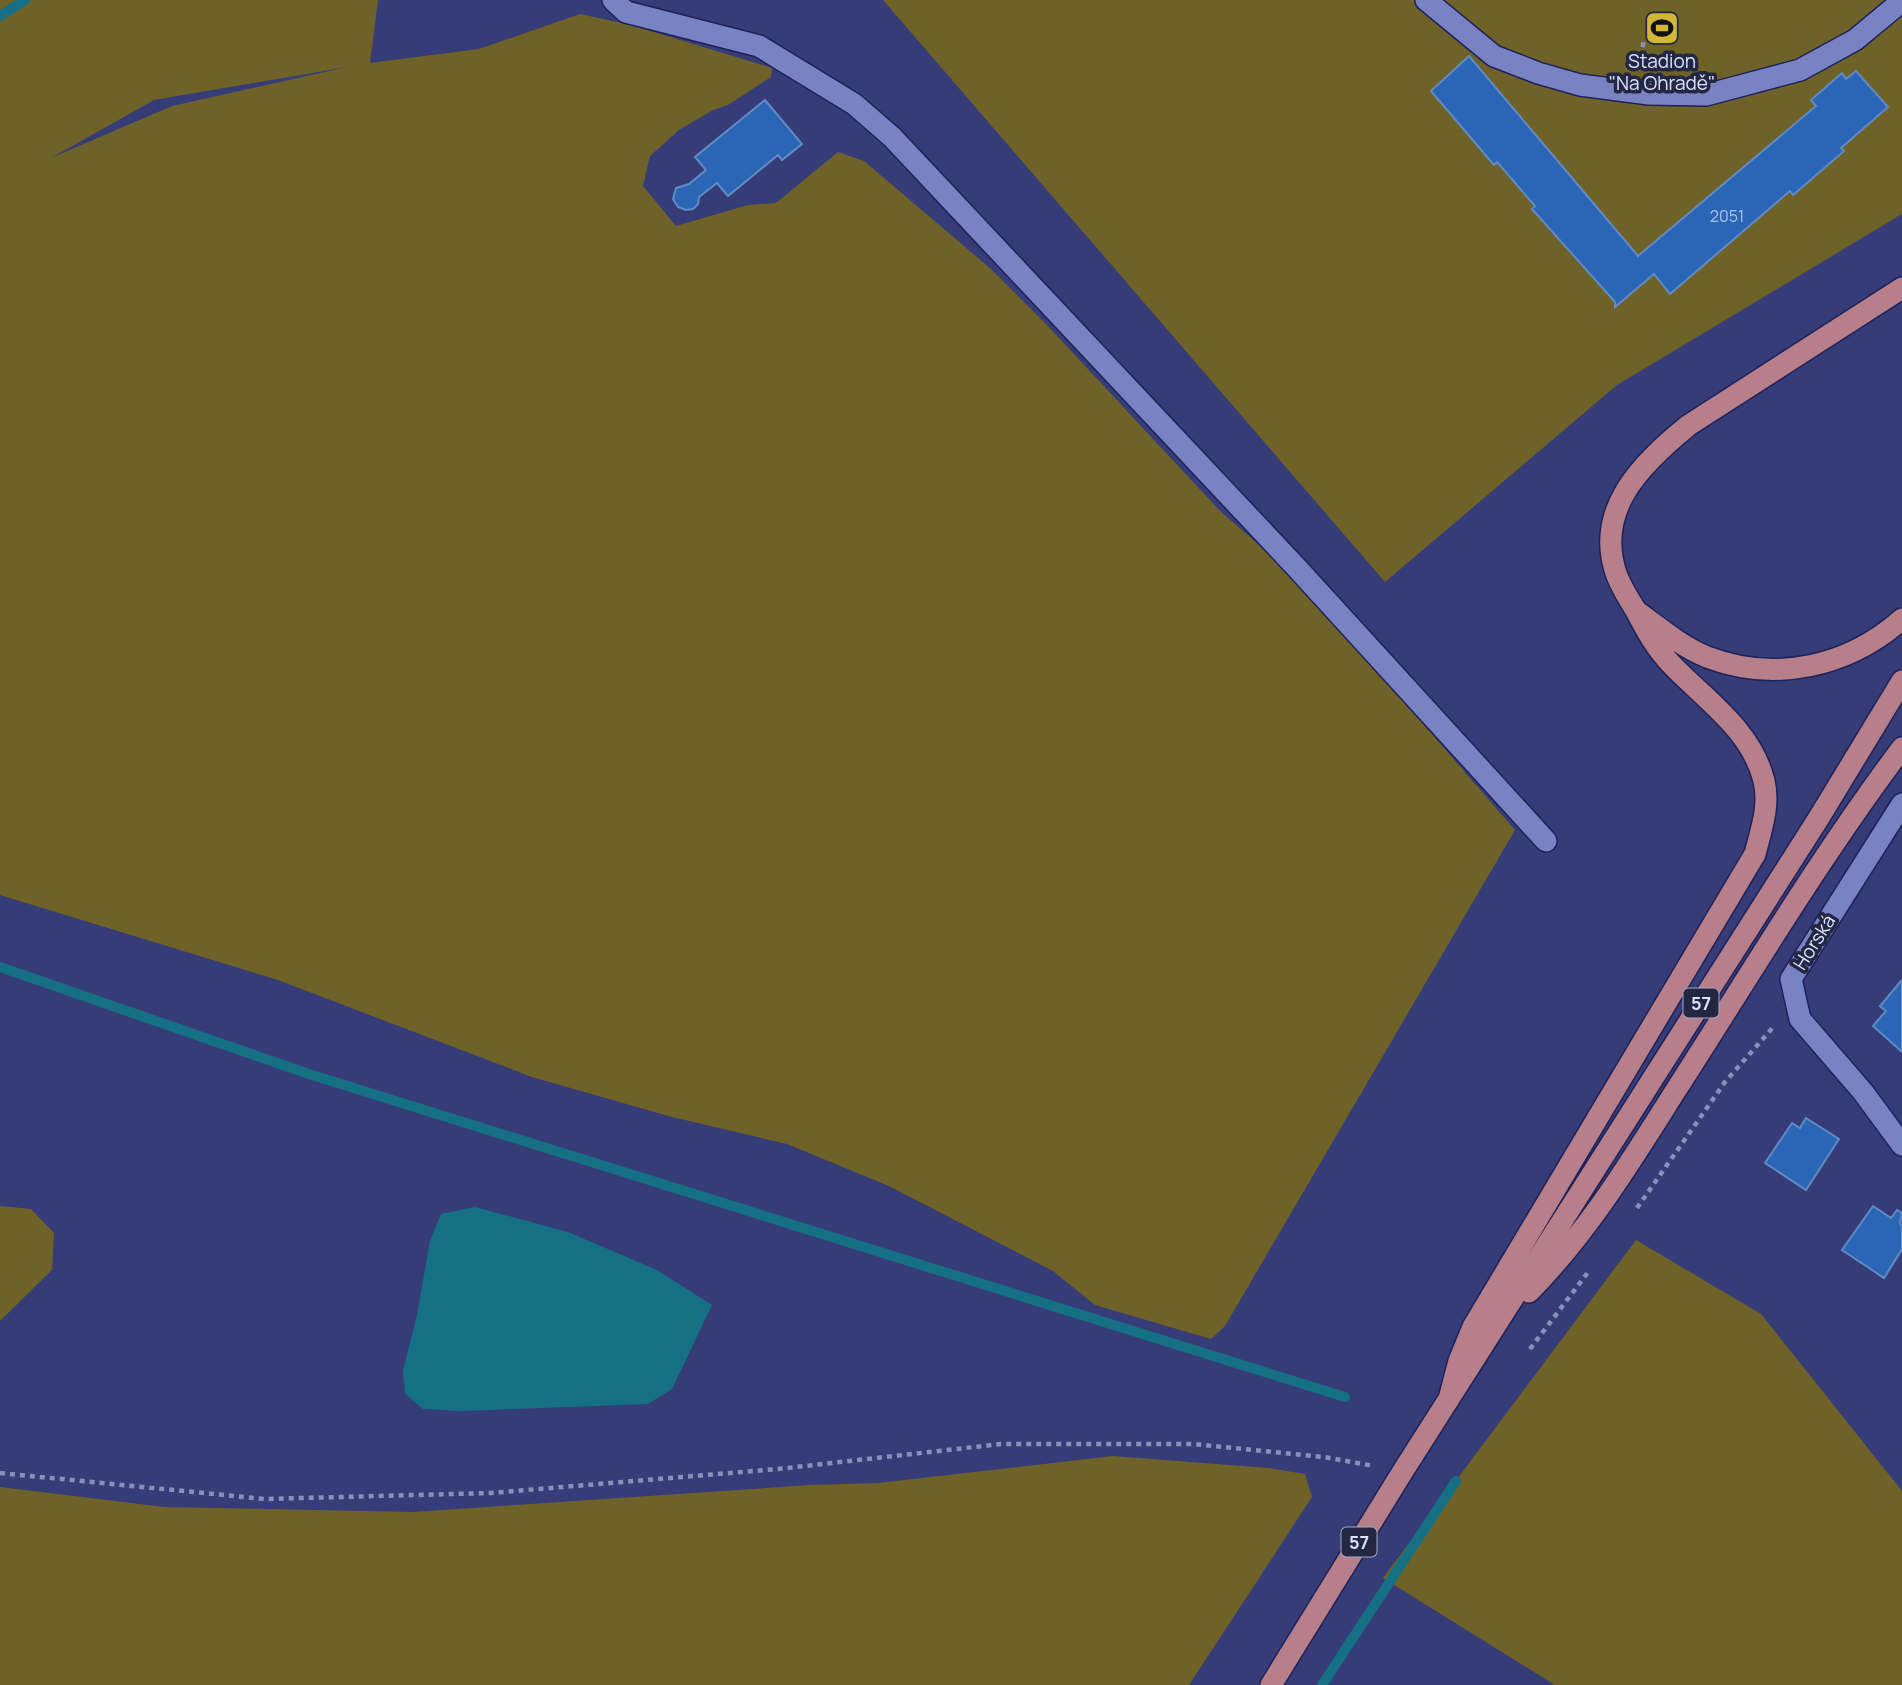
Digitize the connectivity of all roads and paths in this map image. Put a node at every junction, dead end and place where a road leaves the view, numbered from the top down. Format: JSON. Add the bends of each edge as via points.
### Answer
{"nodes":[{"id":1,"x":613,"y":0,"type":"edge"},
{"id":2,"x":1426,"y":0,"type":"edge"},
{"id":3,"x":1902,"y":1,"type":"edge"},
{"id":4,"x":1902,"y":288,"type":"edge"},
{"id":5,"x":1635,"y":610,"type":"junction"},
{"id":6,"x":1902,"y":619,"type":"edge"},
{"id":7,"x":1902,"y":681,"type":"edge"},
{"id":8,"x":1902,"y":748,"type":"edge"},
{"id":9,"x":1902,"y":804,"type":"edge"},
{"id":10,"x":1546,"y":841,"type":"dead end"},
{"id":11,"x":1902,"y":1145,"type":"edge"},
{"id":12,"x":1498,"y":1323,"type":"junction"},
{"id":13,"x":1449,"y":1399,"type":"junction"},
{"id":14,"x":1403,"y":1471,"type":"junction"},
{"id":15,"x":0,"y":1473,"type":"edge"},
{"id":16,"x":1277,"y":1683,"type":"edge"}],
"edges":[{"from":1,"to":10,"type":"street","via":[[626,12],[759,46],[854,104],[892,137]]},
{"from":2,"to":3,"type":"street","via":[[1493,56],[1538,73],[1580,85],[1649,94],[1706,95],[1800,70],[1855,40]]},
{"from":4,"to":5,"type":"main road","via":[[1689,425],[1639,471],[1624,492],[1611,534],[1616,573]]},
{"from":5,"to":6,"type":"main road","via":[[1706,656],[1769,669],[1834,661],[1860,650]]},
{"from":5,"to":13,"type":"main road","via":[[1650,639],[1671,664],[1747,741],[1765,783],[1766,814],[1755,854],[1473,1328]]},
{"from":7,"to":12,"type":"main road","number":"57"},
{"from":8,"to":12,"type":"main road","via":[[1839,837],[1606,1199],[1560,1259]]},
{"from":9,"to":11,"type":"street","name":"Horská","via":[[1791,979],[1800,1018]]},
{"from":12,"to":13,"type":"main road","number":"57"},
{"from":13,"to":14,"type":"main road","number":"57"},
{"from":14,"to":15,"type":"path","via":[[1324,1457],[1194,1444],[1001,1444],[778,1469],[491,1493],[265,1499]]},
{"from":14,"to":16,"type":"main road","number":"57"}]}
